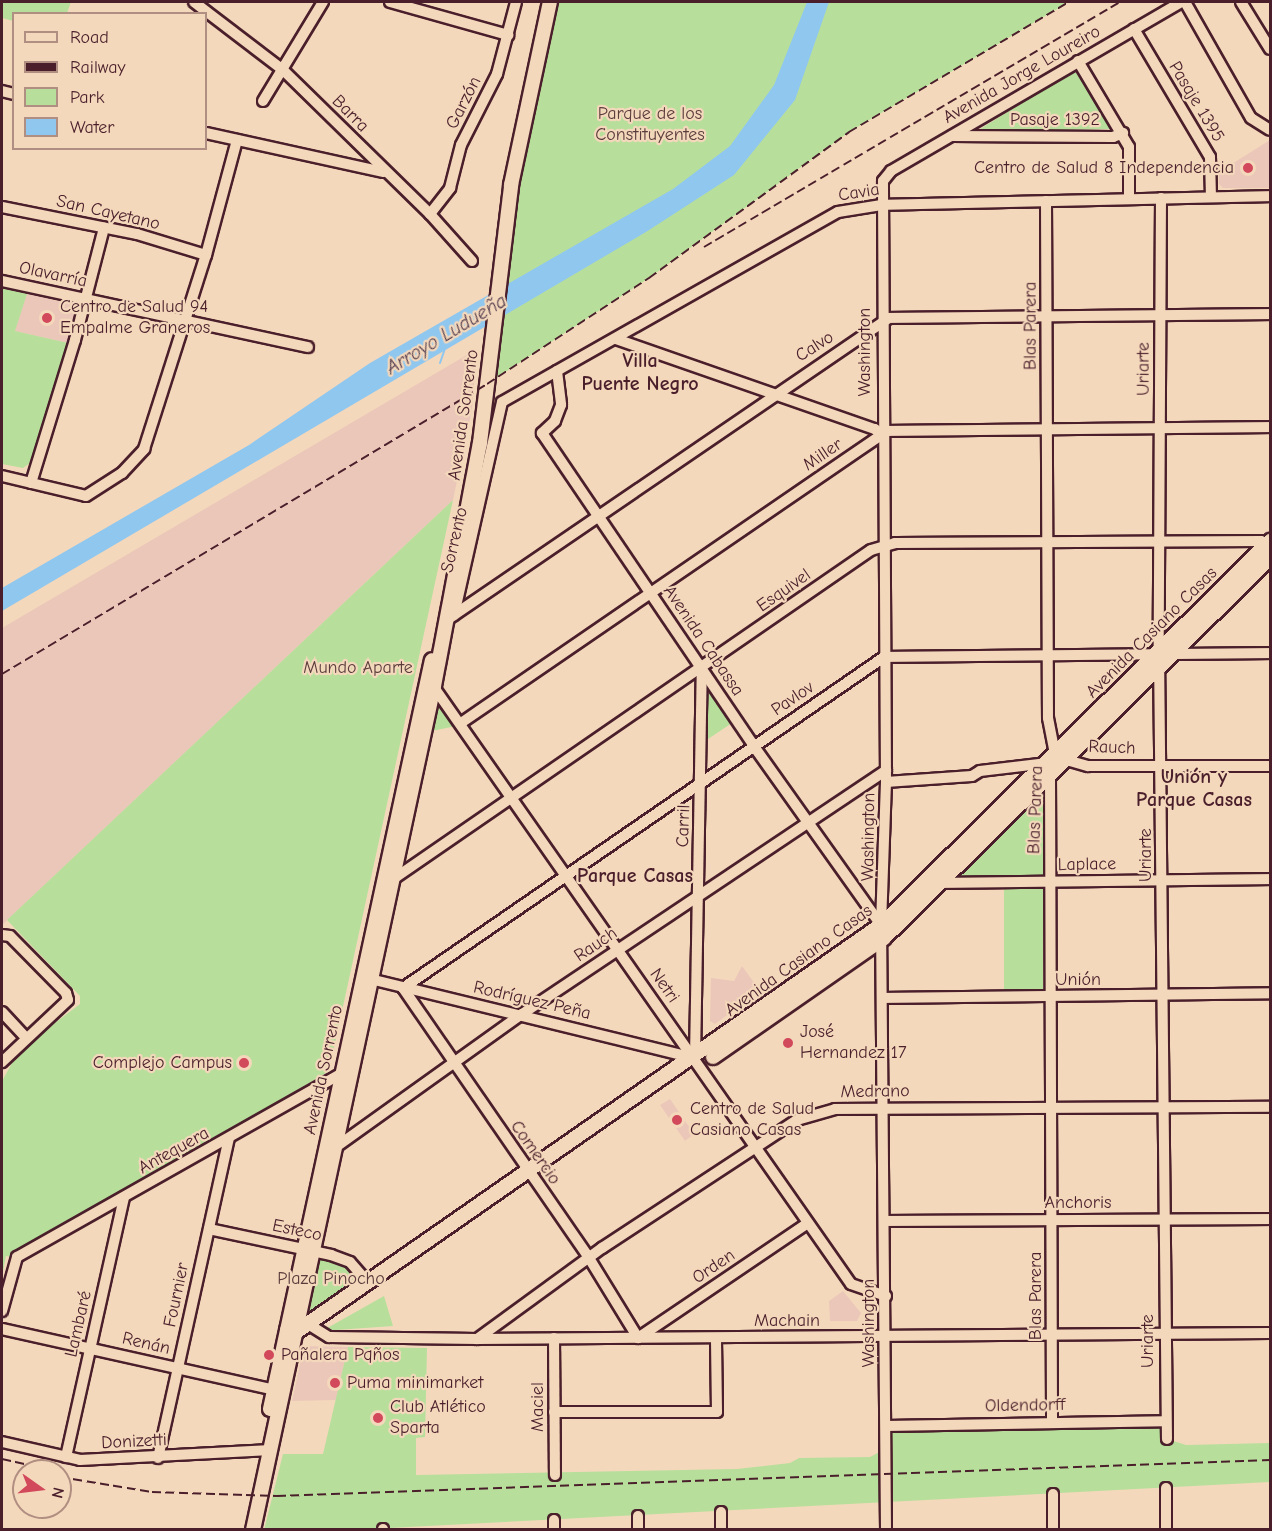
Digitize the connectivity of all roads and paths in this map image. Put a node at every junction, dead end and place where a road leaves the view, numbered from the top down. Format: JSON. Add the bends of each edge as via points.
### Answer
{"nodes":[{"id":1,"x":194,"y":2,"type":"edge"},
{"id":2,"x":323,"y":2,"type":"edge"},
{"id":3,"x":390,"y":2,"type":"edge"},
{"id":4,"x":516,"y":2,"type":"edge"},
{"id":5,"x":550,"y":2,"type":"edge"},
{"id":6,"x":1183,"y":2,"type":"edge"},
{"id":7,"x":1241,"y":2,"type":"edge"},
{"id":8,"x":1134,"y":29,"type":"junction"},
{"id":9,"x":508,"y":35,"type":"junction"},
{"id":10,"x":1270,"y":49,"type":"edge"},
{"id":11,"x":1078,"y":61,"type":"junction"},
{"id":12,"x":283,"y":70,"type":"junction"},
{"id":13,"x":263,"y":101,"type":"dead end"},
{"id":14,"x":1270,"y":130,"type":"edge"},
{"id":15,"x":207,"y":133,"type":"edge"},
{"id":16,"x":1123,"y":133,"type":"junction"},
{"id":17,"x":951,"y":136,"type":"junction"},
{"id":18,"x":237,"y":140,"type":"junction"},
{"id":19,"x":384,"y":172,"type":"junction"},
{"id":20,"x":883,"y":181,"type":"joint"},
{"id":21,"x":1270,"y":196,"type":"edge"},
{"id":22,"x":1211,"y":197,"type":"junction"},
{"id":23,"x":1161,"y":198,"type":"junction"},
{"id":24,"x":1129,"y":199,"type":"junction"},
{"id":25,"x":1046,"y":201,"type":"junction"},
{"id":26,"x":881,"y":205,"type":"junction"},
{"id":27,"x":2,"y":207,"type":"edge"},
{"id":28,"x":430,"y":214,"type":"junction"},
{"id":29,"x":104,"y":228,"type":"junction"},
{"id":30,"x":206,"y":255,"type":"junction"},
{"id":31,"x":472,"y":261,"type":"dead end"},
{"id":32,"x":2,"y":281,"type":"edge"},
{"id":33,"x":86,"y":298,"type":"junction"},
{"id":34,"x":1270,"y":314,"type":"edge"},
{"id":35,"x":1160,"y":315,"type":"junction"},
{"id":36,"x":1047,"y":316,"type":"junction"},
{"id":37,"x":185,"y":322,"type":"junction"},
{"id":38,"x":882,"y":323,"type":"junction"},
{"id":39,"x":616,"y":339,"type":"junction"},
{"id":40,"x":308,"y":347,"type":"dead end"},
{"id":41,"x":557,"y":371,"type":"junction"},
{"id":42,"x":775,"y":393,"type":"junction"},
{"id":43,"x":502,"y":402,"type":"joint"},
{"id":44,"x":1270,"y":427,"type":"edge"},
{"id":45,"x":1047,"y":429,"type":"junction"},
{"id":46,"x":1161,"y":429,"type":"junction"},
{"id":47,"x":882,"y":435,"type":"junction"},
{"id":48,"x":2,"y":476,"type":"edge"},
{"id":49,"x":31,"y":483,"type":"junction"},
{"id":50,"x":596,"y":515,"type":"junction"},
{"id":51,"x":1161,"y":542,"type":"junction"},
{"id":52,"x":1048,"y":543,"type":"junction"},
{"id":53,"x":1270,"y":544,"type":"edge"},
{"id":54,"x":884,"y":547,"type":"junction"},
{"id":55,"x":1270,"y":558,"type":"edge"},
{"id":56,"x":650,"y":591,"type":"junction"},
{"id":57,"x":450,"y":618,"type":"junction"},
{"id":58,"x":1159,"y":651,"type":"junction"},
{"id":59,"x":1175,"y":652,"type":"junction"},
{"id":60,"x":1270,"y":653,"type":"edge"},
{"id":61,"x":1049,"y":654,"type":"junction"},
{"id":62,"x":884,"y":657,"type":"junction"},
{"id":63,"x":1161,"y":666,"type":"junction"},
{"id":64,"x":702,"y":668,"type":"junction"},
{"id":65,"x":430,"y":683,"type":"junction"},
{"id":66,"x":461,"y":723,"type":"junction"},
{"id":67,"x":753,"y":745,"type":"junction"},
{"id":68,"x":1054,"y":763,"type":"junction"},
{"id":69,"x":1163,"y":766,"type":"junction"},
{"id":70,"x":1270,"y":766,"type":"edge"},
{"id":71,"x":886,"y":776,"type":"junction"},
{"id":72,"x":702,"y":780,"type":"junction"},
{"id":73,"x":514,"y":798,"type":"junction"},
{"id":74,"x":808,"y":822,"type":"junction"},
{"id":75,"x":566,"y":876,"type":"junction"},
{"id":76,"x":1270,"y":879,"type":"edge"},
{"id":77,"x":1162,"y":881,"type":"junction"},
{"id":78,"x":388,"y":882,"type":"junction"},
{"id":79,"x":1050,"y":882,"type":"junction"},
{"id":80,"x":941,"y":883,"type":"junction"},
{"id":81,"x":698,"y":897,"type":"junction"},
{"id":82,"x":883,"y":932,"type":"junction"},
{"id":83,"x":3,"y":935,"type":"edge"},
{"id":84,"x":619,"y":949,"type":"junction"},
{"id":85,"x":367,"y":979,"type":"junction"},
{"id":86,"x":403,"y":988,"type":"junction"},
{"id":87,"x":1270,"y":993,"type":"edge"},
{"id":88,"x":1163,"y":996,"type":"junction"},
{"id":89,"x":1051,"y":997,"type":"junction"},
{"id":90,"x":885,"y":998,"type":"junction"},
{"id":91,"x":2,"y":1012,"type":"edge"},
{"id":92,"x":522,"y":1014,"type":"junction"},
{"id":93,"x":25,"y":1037,"type":"junction"},
{"id":94,"x":2,"y":1062,"type":"edge"},
{"id":95,"x":697,"y":1062,"type":"junction"},
{"id":96,"x":453,"y":1064,"type":"junction"},
{"id":97,"x":347,"y":1074,"type":"junction"},
{"id":98,"x":885,"y":1107,"type":"junction"},
{"id":99,"x":1270,"y":1107,"type":"edge"},
{"id":100,"x":1164,"y":1108,"type":"junction"},
{"id":101,"x":1053,"y":1109,"type":"junction"},
{"id":102,"x":229,"y":1139,"type":"junction"},
{"id":103,"x":331,"y":1147,"type":"junction"},
{"id":104,"x":756,"y":1147,"type":"junction"},
{"id":105,"x":531,"y":1176,"type":"junction"},
{"id":106,"x":124,"y":1198,"type":"junction"},
{"id":107,"x":1165,"y":1219,"type":"junction"},
{"id":108,"x":1270,"y":1219,"type":"edge"},
{"id":109,"x":1053,"y":1220,"type":"junction"},
{"id":110,"x":886,"y":1221,"type":"junction"},
{"id":111,"x":808,"y":1223,"type":"junction"},
{"id":112,"x":209,"y":1229,"type":"junction"},
{"id":113,"x":309,"y":1250,"type":"junction"},
{"id":114,"x":589,"y":1258,"type":"junction"},
{"id":115,"x":368,"y":1283,"type":"junction"},
{"id":116,"x":886,"y":1296,"type":"junction"},
{"id":117,"x":2,"y":1311,"type":"edge"},
{"id":118,"x":2,"y":1329,"type":"edge"},
{"id":119,"x":1270,"y":1333,"type":"edge"},
{"id":120,"x":297,"y":1334,"type":"junction"},
{"id":121,"x":1165,"y":1334,"type":"junction"},
{"id":122,"x":1053,"y":1335,"type":"junction"},
{"id":123,"x":554,"y":1338,"type":"junction"},
{"id":124,"x":638,"y":1338,"type":"junction"},
{"id":125,"x":716,"y":1338,"type":"junction"},
{"id":126,"x":886,"y":1338,"type":"junction"},
{"id":127,"x":477,"y":1339,"type":"junction"},
{"id":128,"x":90,"y":1348,"type":"junction"},
{"id":129,"x":178,"y":1368,"type":"junction"},
{"id":130,"x":279,"y":1390,"type":"junction"},
{"id":131,"x":554,"y":1412,"type":"junction"},
{"id":132,"x":1164,"y":1421,"type":"junction"},
{"id":133,"x":1052,"y":1422,"type":"junction"},
{"id":134,"x":886,"y":1426,"type":"junction"},
{"id":135,"x":1167,"y":1439,"type":"dead end"},
{"id":136,"x":2,"y":1442,"type":"edge"},
{"id":137,"x":266,"y":1450,"type":"junction"},
{"id":138,"x":66,"y":1457,"type":"junction"},
{"id":139,"x":158,"y":1458,"type":"junction"},
{"id":140,"x":555,"y":1475,"type":"dead end"},
{"id":141,"x":1166,"y":1488,"type":"dead end"},
{"id":142,"x":1053,"y":1494,"type":"dead end"},
{"id":143,"x":721,"y":1512,"type":"dead end"},
{"id":144,"x":638,"y":1516,"type":"dead end"},
{"id":145,"x":245,"y":1530,"type":"edge"},
{"id":146,"x":253,"y":1530,"type":"edge"},
{"id":147,"x":638,"y":1530,"type":"edge"},
{"id":148,"x":721,"y":1530,"type":"edge"},
{"id":149,"x":886,"y":1530,"type":"edge"},
{"id":150,"x":1053,"y":1530,"type":"edge"},
{"id":151,"x":1166,"y":1530,"type":"edge"}],
"edges":[{"from":1,"to":12,"type":"street","name":"Barra"},
{"from":2,"to":12,"type":"street"},
{"from":3,"to":9,"type":"street"},
{"from":4,"to":9,"type":"street","name":"Garzón"},
{"from":5,"to":57,"type":"main road","name":"Avenida Sorrento","via":[[511,185],[485,406]]},
{"from":6,"to":8,"type":"street","name":"Avenida Jorge Loureiro"},
{"from":6,"to":14,"type":"street","via":[[1251,118]]},
{"from":7,"to":10,"type":"street"},
{"from":8,"to":11,"type":"street","name":"Avenida Jorge Loureiro"},
{"from":8,"to":22,"type":"street","name":"Pasaje 1395","via":[[1210,157]]},
{"from":9,"to":28,"type":"street","name":"Garzón","via":[[497,74],[461,145],[450,188]]},
{"from":11,"to":16,"type":"street"},
{"from":11,"to":17,"type":"street","name":"Avenida Jorge Loureiro"},
{"from":12,"to":13,"type":"street"},
{"from":12,"to":19,"type":"street","name":"Barra"},
{"from":15,"to":18,"type":"street"},
{"from":16,"to":17,"type":"street","name":"Pasaje 1392"},
{"from":16,"to":24,"type":"street","via":[[1129,147]]},
{"from":17,"to":20,"type":"street","name":"Avenida Jorge Loureiro","via":[[891,171]]},
{"from":18,"to":19,"type":"street"},
{"from":18,"to":30,"type":"street"},
{"from":19,"to":28,"type":"street","name":"Barra"},
{"from":20,"to":26,"type":"street","name":"Washington"},
{"from":21,"to":22,"type":"street","name":"Cavia"},
{"from":22,"to":23,"type":"street","name":"Cavia"},
{"from":23,"to":24,"type":"street","name":"Cavia"},
{"from":23,"to":35,"type":"street","name":"Uriarte"},
{"from":24,"to":25,"type":"street","name":"Cavia"},
{"from":25,"to":26,"type":"street","name":"Cavia"},
{"from":25,"to":36,"type":"street","name":"Blas Parera"},
{"from":26,"to":38,"type":"street","name":"Washington"},
{"from":26,"to":39,"type":"street","name":"Cavia","via":[[838,212]]},
{"from":27,"to":29,"type":"street","name":"San Cayetano"},
{"from":28,"to":31,"type":"street","name":"Barra"},
{"from":29,"to":30,"type":"street","name":"San Cayetano"},
{"from":29,"to":33,"type":"street"},
{"from":30,"to":37,"type":"street"},
{"from":32,"to":33,"type":"street","name":"Olavarría"},
{"from":33,"to":37,"type":"street","name":"Olavarría"},
{"from":33,"to":49,"type":"street"},
{"from":34,"to":35,"type":"street","name":"Calvo"},
{"from":35,"to":36,"type":"street","name":"Calvo"},
{"from":35,"to":46,"type":"street","name":"Uriarte"},
{"from":36,"to":38,"type":"street","name":"Calvo","via":[[889,318]]},
{"from":36,"to":45,"type":"street","name":"Blas Parera"},
{"from":37,"to":40,"type":"street","name":"Olavarría"},
{"from":37,"to":49,"type":"street","via":[[152,432],[135,460],[86,496]]},
{"from":38,"to":42,"type":"street","name":"Calvo"},
{"from":38,"to":47,"type":"street","name":"Washington"},
{"from":39,"to":41,"type":"street","name":"Cavia"},
{"from":39,"to":42,"type":"street"},
{"from":41,"to":43,"type":"street","name":"Cavia"},
{"from":41,"to":50,"type":"street","name":"Avenida Cabassa","via":[[561,405],[555,421],[542,433]]},
{"from":42,"to":47,"type":"street","via":[[875,429]]},
{"from":42,"to":50,"type":"street","name":"Calvo"},
{"from":43,"to":57,"type":"street","name":"Sorrento"},
{"from":44,"to":46,"type":"street","name":"Miller"},
{"from":45,"to":46,"type":"street","name":"Miller"},
{"from":45,"to":47,"type":"street","name":"Miller","via":[[887,431]]},
{"from":45,"to":52,"type":"street","name":"Blas Parera"},
{"from":46,"to":51,"type":"street","name":"Uriarte"},
{"from":47,"to":54,"type":"street","name":"Washington"},
{"from":47,"to":56,"type":"street","name":"Miller"},
{"from":48,"to":49,"type":"street"},
{"from":50,"to":56,"type":"street","name":"Avenida Cabassa"},
{"from":50,"to":57,"type":"street","name":"Calvo"},
{"from":51,"to":52,"type":"street","name":"Esquivel"},
{"from":51,"to":53,"type":"street","name":"Esquivel"},
{"from":51,"to":58,"type":"street","name":"Uriarte"},
{"from":52,"to":54,"type":"street","name":"Esquivel","via":[[895,543]]},
{"from":52,"to":61,"type":"street","name":"Blas Parera"},
{"from":53,"to":58,"type":"main road","name":"Avenida Casiano Casas"},
{"from":54,"to":62,"type":"street","name":"Washington"},
{"from":54,"to":64,"type":"street","name":"Esquivel","via":[[871,550]]},
{"from":55,"to":59,"type":"main road","name":"Avenida Casiano Casas"},
{"from":56,"to":64,"type":"street","name":"Avenida Cabassa"},
{"from":56,"to":66,"type":"street","name":"Miller"},
{"from":57,"to":65,"type":"main road","name":"Avenida Sorrento"},
{"from":58,"to":59,"type":"street"},
{"from":58,"to":61,"type":"street"},
{"from":58,"to":63,"type":"street","name":"Uriarte"},
{"from":58,"to":68,"type":"main road","name":"Avenida Casiano Casas"},
{"from":59,"to":60,"type":"street"},
{"from":59,"to":63,"type":"main road","name":"Avenida Casiano Casas"},
{"from":61,"to":62,"type":"street"},
{"from":61,"to":68,"type":"street","name":"Blas Parera","via":[[1048,718]]},
{"from":62,"to":67,"type":"street","name":"Pavlov"},
{"from":62,"to":71,"type":"street","name":"Washington"},
{"from":63,"to":68,"type":"main road","name":"Avenida Casiano Casas"},
{"from":63,"to":69,"type":"street","name":"Uriarte"},
{"from":64,"to":67,"type":"street","name":"Avenida Cabassa"},
{"from":64,"to":72,"type":"street","name":"Carril"},
{"from":64,"to":73,"type":"street","name":"Esquivel"},
{"from":65,"to":66,"type":"street","name":"Netri"},
{"from":65,"to":78,"type":"main road","name":"Avenida Sorrento"},
{"from":66,"to":73,"type":"street","name":"Netri"},
{"from":67,"to":72,"type":"street","name":"Pavlov"},
{"from":67,"to":74,"type":"street","name":"Avenida Cabassa"},
{"from":68,"to":69,"type":"street","name":"Rauch"},
{"from":68,"to":71,"type":"street","name":"Rauch"},
{"from":68,"to":79,"type":"street","name":"Blas Parera"},
{"from":68,"to":80,"type":"main road","name":"Avenida Casiano Casas"},
{"from":68,"to":82,"type":"main road","name":"Avenida Casiano Casas"},
{"from":69,"to":70,"type":"street","name":"Rauch"},
{"from":69,"to":77,"type":"street","name":"Uriarte"},
{"from":71,"to":74,"type":"street","name":"Rauch"},
{"from":71,"to":82,"type":"street","name":"Washington"},
{"from":72,"to":75,"type":"street","name":"Pavlov"},
{"from":72,"to":81,"type":"street","name":"Carril"},
{"from":73,"to":75,"type":"street","name":"Netri"},
{"from":73,"to":78,"type":"street","name":"Esquivel"},
{"from":74,"to":81,"type":"street","name":"Rauch"},
{"from":74,"to":82,"type":"street","name":"Avenida Cabassa"},
{"from":75,"to":84,"type":"street","name":"Netri"},
{"from":75,"to":86,"type":"street","name":"Pavlov"},
{"from":76,"to":77,"type":"street","name":"Laplace"},
{"from":77,"to":79,"type":"street","name":"Laplace"},
{"from":77,"to":88,"type":"street","name":"Uriarte"},
{"from":78,"to":85,"type":"main road","name":"Avenida Sorrento"},
{"from":79,"to":80,"type":"street","name":"Laplace"},
{"from":79,"to":89,"type":"street","name":"Blas Parera"},
{"from":80,"to":82,"type":"main road","name":"Avenida Casiano Casas"},
{"from":81,"to":84,"type":"street","name":"Rauch"},
{"from":81,"to":95,"type":"street","name":"Carril"},
{"from":82,"to":90,"type":"street","name":"Washington"},
{"from":82,"to":95,"type":"main road","name":"Avenida Casiano Casas"},
{"from":83,"to":93,"type":"street","via":[[66,993],[68,1000]]},
{"from":84,"to":92,"type":"street","name":"Rauch"},
{"from":84,"to":95,"type":"street","name":"Netri"},
{"from":85,"to":86,"type":"street","name":"Rodríguez Peña"},
{"from":85,"to":97,"type":"main road","name":"Avenida Sorrento"},
{"from":86,"to":92,"type":"street","name":"Rodríguez Peña"},
{"from":86,"to":96,"type":"street","name":"Comercio"},
{"from":87,"to":88,"type":"street","name":"Unión"},
{"from":88,"to":89,"type":"street","name":"Unión"},
{"from":88,"to":100,"type":"street","name":"Uriarte"},
{"from":89,"to":90,"type":"street","name":"Unión"},
{"from":89,"to":101,"type":"street","name":"Blas Parera"},
{"from":90,"to":98,"type":"street","name":"Washington"},
{"from":91,"to":93,"type":"street"},
{"from":92,"to":95,"type":"street","name":"Rodríguez Peña"},
{"from":92,"to":96,"type":"street","name":"Rauch"},
{"from":93,"to":94,"type":"street"},
{"from":95,"to":104,"type":"street","name":"Netri"},
{"from":95,"to":105,"type":"main road","name":"Avenida Casiano Casas"},
{"from":96,"to":103,"type":"street","name":"Rauch"},
{"from":96,"to":105,"type":"street","name":"Comercio"},
{"from":97,"to":102,"type":"street","name":"Antequera"},
{"from":97,"to":103,"type":"main road","name":"Avenida Sorrento"},
{"from":98,"to":101,"type":"street","name":"Medrano"},
{"from":98,"to":104,"type":"street","name":"Medrano","via":[[835,1109],[816,1114],[797,1120]]},
{"from":98,"to":110,"type":"street","name":"Washington"},
{"from":99,"to":100,"type":"street","name":"Medrano"},
{"from":100,"to":101,"type":"street","name":"Medrano"},
{"from":100,"to":107,"type":"street","name":"Uriarte"},
{"from":101,"to":109,"type":"street","name":"Blas Parera"},
{"from":102,"to":106,"type":"street","name":"Antequera"},
{"from":102,"to":112,"type":"street","name":"Fournier"},
{"from":103,"to":113,"type":"main road","name":"Avenida Sorrento"},
{"from":104,"to":111,"type":"street","name":"Netri"},
{"from":104,"to":114,"type":"street","name":"Medrano"},
{"from":105,"to":114,"type":"street","name":"Comercio"},
{"from":105,"to":115,"type":"main road","name":"Avenida Casiano Casas"},
{"from":105,"to":120,"type":"main road","name":"Avenida Casiano Casas"},
{"from":106,"to":117,"type":"street","name":"Antequera","via":[[13,1262]]},
{"from":106,"to":128,"type":"street","name":"Lambaré"},
{"from":107,"to":108,"type":"street","name":"Anchoris"},
{"from":107,"to":109,"type":"street","name":"Anchoris"},
{"from":107,"to":121,"type":"street","name":"Uriarte"},
{"from":109,"to":110,"type":"street","name":"Anchoris"},
{"from":109,"to":122,"type":"street","name":"Blas Parera"},
{"from":110,"to":116,"type":"street","name":"Washington"},
{"from":111,"to":116,"type":"street","name":"Netri","via":[[851,1284]]},
{"from":111,"to":124,"type":"street","name":"Orden"},
{"from":112,"to":113,"type":"street","name":"Esteco"},
{"from":112,"to":129,"type":"street","name":"Fournier"},
{"from":113,"to":115,"type":"street","name":"Esteco","via":[[350,1262]]},
{"from":113,"to":120,"type":"main road","name":"Avenida Sorrento"},
{"from":114,"to":124,"type":"street","name":"Comercio"},
{"from":114,"to":127,"type":"street","name":"Medrano"},
{"from":115,"to":120,"type":"main road","name":"Avenida Casiano Casas"},
{"from":116,"to":126,"type":"street","name":"Washington"},
{"from":118,"to":128,"type":"street","name":"Renán"},
{"from":119,"to":121,"type":"street","name":"Machain"},
{"from":120,"to":127,"type":"street","name":"Machain"},
{"from":120,"to":130,"type":"main road","name":"Avenida Sorrento"},
{"from":121,"to":122,"type":"street","name":"Machain"},
{"from":121,"to":132,"type":"street","name":"Uriarte"},
{"from":122,"to":126,"type":"street","name":"Machain"},
{"from":122,"to":133,"type":"street","name":"Blas Parera"},
{"from":123,"to":124,"type":"street","name":"Machain"},
{"from":123,"to":127,"type":"street","name":"Machain"},
{"from":123,"to":131,"type":"street","name":"Maciel"},
{"from":124,"to":125,"type":"street","name":"Machain"},
{"from":125,"to":126,"type":"street","name":"Machain"},
{"from":125,"to":131,"type":"street","via":[[717,1412]]},
{"from":126,"to":134,"type":"street","name":"Washington"},
{"from":128,"to":129,"type":"street","name":"Renán"},
{"from":128,"to":138,"type":"street","name":"Lambaré"},
{"from":129,"to":130,"type":"street","name":"Renán"},
{"from":129,"to":139,"type":"street","name":"Fournier"},
{"from":130,"to":137,"type":"main road","name":"Avenida Sorrento"},
{"from":131,"to":140,"type":"street","name":"Maciel"},
{"from":132,"to":133,"type":"street","name":"Oldendorff"},
{"from":132,"to":135,"type":"street","name":"Uriarte"},
{"from":133,"to":134,"type":"street","name":"Oldendorff"},
{"from":134,"to":149,"type":"street","name":"Washington"},
{"from":136,"to":138,"type":"street","name":"Donizetti"},
{"from":137,"to":139,"type":"street","name":"Donizetti"},
{"from":137,"to":145,"type":"main road","name":"Avenida Sorrento"},
{"from":137,"to":146,"type":"main road","name":"Avenida Sorrento"},
{"from":138,"to":139,"type":"street","name":"Donizetti","via":[[113,1461]]},
{"from":141,"to":151,"type":"street"},
{"from":142,"to":150,"type":"street"},
{"from":143,"to":148,"type":"street"},
{"from":144,"to":147,"type":"street"}]}
